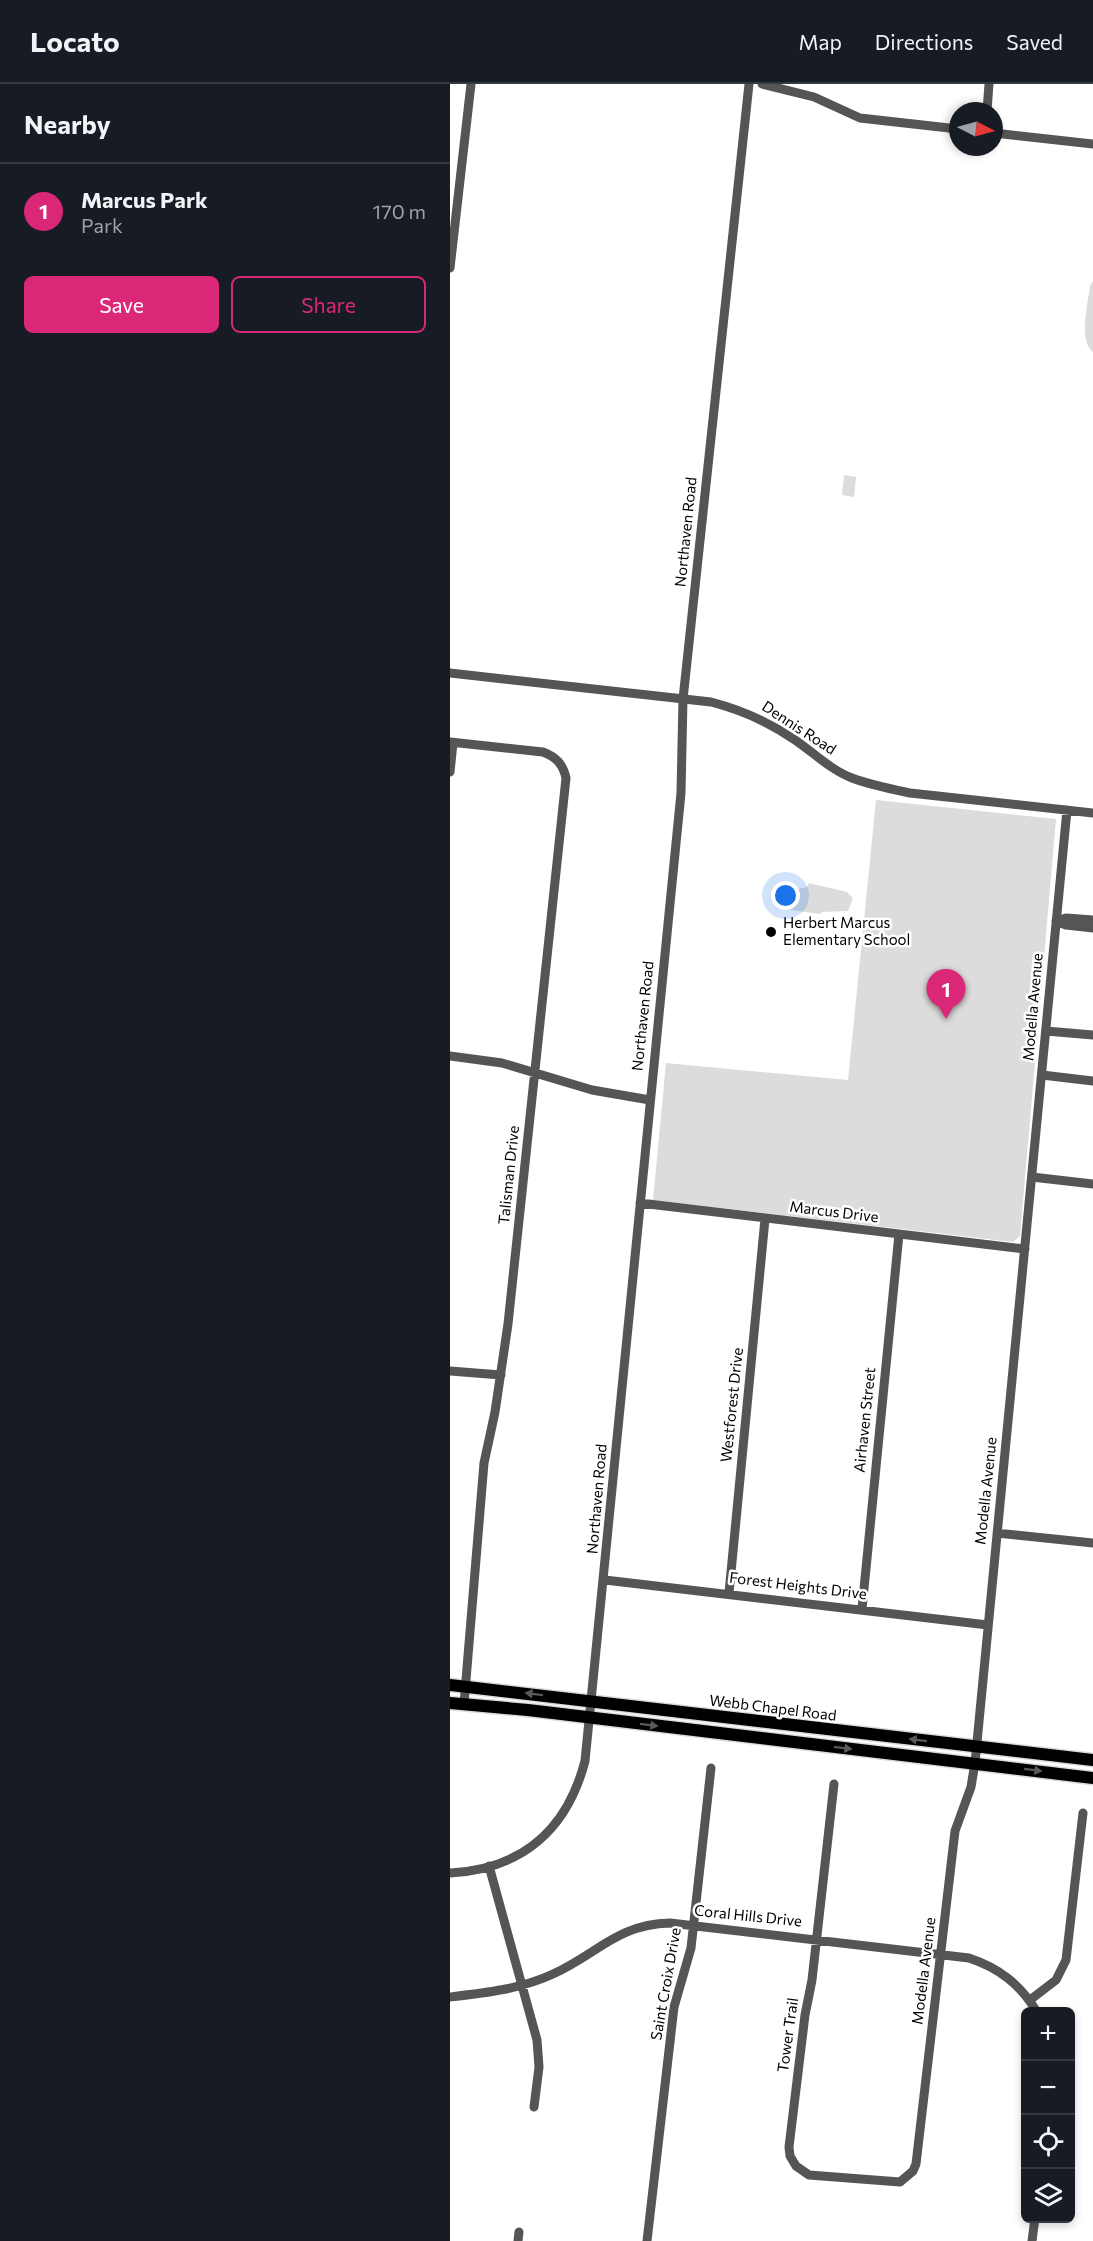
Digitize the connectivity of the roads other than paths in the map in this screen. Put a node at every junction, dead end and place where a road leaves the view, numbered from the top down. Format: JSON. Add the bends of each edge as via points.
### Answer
{"nodes":[{"id":1,"x":471,"y":84,"type":"edge"},
{"id":2,"x":749,"y":84,"type":"edge"},
{"id":3,"x":762,"y":84,"type":"edge"},
{"id":4,"x":989,"y":84,"type":"edge"},
{"id":5,"x":988,"y":102,"type":"edge"},
{"id":6,"x":949,"y":128,"type":"edge"},
{"id":7,"x":1003,"y":134,"type":"edge"},
{"id":8,"x":1093,"y":144,"type":"edge"},
{"id":9,"x":450,"y":268,"type":"edge"},
{"id":10,"x":450,"y":673,"type":"edge"},
{"id":11,"x":683,"y":699,"type":"junction"},
{"id":12,"x":452,"y":742,"type":"edge"},
{"id":13,"x":450,"y":772,"type":"edge"},
{"id":14,"x":1067,"y":810,"type":"junction"},
{"id":15,"x":1093,"y":813,"type":"edge"},
{"id":16,"x":1093,"y":920,"type":"edge"},
{"id":17,"x":1056,"y":921,"type":"junction"},
{"id":18,"x":1093,"y":928,"type":"edge"},
{"id":19,"x":1046,"y":1030,"type":"junction"},
{"id":20,"x":1093,"y":1035,"type":"edge"},
{"id":21,"x":450,"y":1056,"type":"edge"},
{"id":22,"x":535,"y":1073,"type":"junction"},
{"id":23,"x":1042,"y":1075,"type":"junction"},
{"id":24,"x":1093,"y":1081,"type":"edge"},
{"id":25,"x":650,"y":1100,"type":"junction"},
{"id":26,"x":1032,"y":1177,"type":"junction"},
{"id":27,"x":1093,"y":1184,"type":"edge"},
{"id":28,"x":640,"y":1203,"type":"junction"},
{"id":29,"x":765,"y":1219,"type":"junction"},
{"id":30,"x":899,"y":1234,"type":"junction"},
{"id":31,"x":1025,"y":1249,"type":"junction"},
{"id":32,"x":450,"y":1371,"type":"edge"},
{"id":33,"x":501,"y":1375,"type":"junction"},
{"id":34,"x":997,"y":1533,"type":"junction"},
{"id":35,"x":1093,"y":1543,"type":"edge"},
{"id":36,"x":604,"y":1580,"type":"junction"},
{"id":37,"x":729,"y":1593,"type":"junction"},
{"id":38,"x":862,"y":1609,"type":"junction"},
{"id":39,"x":988,"y":1625,"type":"junction"},
{"id":40,"x":450,"y":1685,"type":"edge"},
{"id":41,"x":466,"y":1686,"type":"junction"},
{"id":42,"x":592,"y":1701,"type":"junction"},
{"id":43,"x":450,"y":1702,"type":"edge"},
{"id":44,"x":464,"y":1704,"type":"junction"},
{"id":45,"x":591,"y":1719,"type":"junction"},
{"id":46,"x":976,"y":1747,"type":"junction"},
{"id":47,"x":1093,"y":1760,"type":"edge"},
{"id":48,"x":975,"y":1763,"type":"junction"},
{"id":49,"x":711,"y":1768,"type":"dead end"},
{"id":50,"x":1093,"y":1778,"type":"edge"},
{"id":51,"x":834,"y":1784,"type":"dead end"},
{"id":52,"x":1083,"y":1814,"type":"dead end"},
{"id":53,"x":489,"y":1866,"type":"junction"},
{"id":54,"x":450,"y":1873,"type":"edge"},
{"id":55,"x":692,"y":1925,"type":"junction"},
{"id":56,"x":817,"y":1939,"type":"junction"},
{"id":57,"x":941,"y":1954,"type":"junction"},
{"id":58,"x":522,"y":1985,"type":"junction"},
{"id":59,"x":450,"y":1997,"type":"edge"},
{"id":60,"x":1030,"y":2000,"type":"junction"},
{"id":61,"x":1034,"y":2007,"type":"edge"},
{"id":62,"x":534,"y":2107,"type":"dead end"},
{"id":63,"x":913,"y":2171,"type":"joint"},
{"id":64,"x":1034,"y":2223,"type":"edge"},
{"id":65,"x":647,"y":2241,"type":"edge"},
{"id":66,"x":1032,"y":2241,"type":"edge"}],
"edges":[{"from":1,"to":9,"type":"street"},
{"from":2,"to":11,"type":"street","name":"Northaven Road"},
{"from":3,"to":6,"type":"street","via":[[814,97],[860,118]]},
{"from":4,"to":5,"type":"street"},
{"from":7,"to":8,"type":"street"},
{"from":10,"to":11,"type":"street","name":"Dennis Road"},
{"from":11,"to":14,"type":"street","name":"Dennis Road","via":[[711,702],[753,716],[851,778],[882,788]]},
{"from":11,"to":25,"type":"street","name":"Northaven Road","via":[[681,793]]},
{"from":12,"to":13,"type":"street"},
{"from":12,"to":22,"type":"street","name":"Talisman Drive","via":[[543,752],[554,756],[564,770]]},
{"from":14,"to":15,"type":"street","name":"Dennis Road"},
{"from":14,"to":17,"type":"street","name":"Modella Avenue"},
{"from":16,"to":17,"type":"street"},
{"from":17,"to":18,"type":"street"},
{"from":17,"to":19,"type":"street","name":"Modella Avenue"},
{"from":19,"to":20,"type":"street"},
{"from":19,"to":23,"type":"street","name":"Modella Avenue"},
{"from":21,"to":22,"type":"street","via":[[502,1063]]},
{"from":22,"to":25,"type":"street","via":[[592,1090]]},
{"from":22,"to":33,"type":"street","name":"Talisman Drive"},
{"from":23,"to":24,"type":"street"},
{"from":23,"to":26,"type":"street","name":"Modella Avenue"},
{"from":25,"to":28,"type":"street","name":"Northaven Road"},
{"from":26,"to":27,"type":"street"},
{"from":26,"to":31,"type":"street","name":"Modella Avenue"},
{"from":28,"to":29,"type":"street","name":"Marcus Drive"},
{"from":28,"to":36,"type":"street","name":"Northaven Road"},
{"from":29,"to":30,"type":"street","name":"Marcus Drive"},
{"from":29,"to":37,"type":"street","name":"Westforest Drive"},
{"from":30,"to":31,"type":"street","name":"Marcus Drive"},
{"from":30,"to":38,"type":"street","name":"Airhaven Street"},
{"from":31,"to":34,"type":"street","name":"Modella Avenue"},
{"from":32,"to":33,"type":"street"},
{"from":33,"to":41,"type":"street","name":"Talisman Drive","via":[[484,1463]]},
{"from":34,"to":35,"type":"street"},
{"from":34,"to":39,"type":"street","name":"Modella Avenue"},
{"from":36,"to":37,"type":"street","name":"Forest Heights Drive"},
{"from":36,"to":42,"type":"street","name":"Northaven Road"},
{"from":37,"to":38,"type":"street","name":"Forest Heights Drive"},
{"from":38,"to":39,"type":"street","name":"Forest Heights Drive"},
{"from":39,"to":46,"type":"street","name":"Modella Avenue"},
{"from":40,"to":41,"type":"main road","name":"Webb Chapel Road"},
{"from":42,"to":41,"type":"main road","name":"Webb Chapel Road","one_way":true},
{"from":41,"to":44,"type":"street","name":"Talisman Drive"},
{"from":42,"to":45,"type":"street","name":"Northaven Road"},
{"from":46,"to":42,"type":"main road","name":"Webb Chapel Road","one_way":true},
{"from":43,"to":44,"type":"main road","name":"Webb Chapel Road"},
{"from":44,"to":45,"type":"main road","name":"Webb Chapel Road"},
{"from":45,"to":48,"type":"main road","name":"Webb Chapel Road","one_way":true},
{"from":45,"to":53,"type":"street","name":"Northaven Road","via":[[579,1786],[570,1805],[542,1838],[522,1853]]},
{"from":46,"to":47,"type":"main road","name":"Webb Chapel Road"},
{"from":46,"to":48,"type":"street","name":"Modella Avenue"},
{"from":48,"to":50,"type":"main road","name":"Webb Chapel Road","one_way":true},
{"from":48,"to":57,"type":"street","name":"Modella Avenue","via":[[955,1831]]},
{"from":49,"to":55,"type":"street","name":"Saint Croix Drive"},
{"from":51,"to":56,"type":"street","name":"Tower Trail"},
{"from":52,"to":60,"type":"street","via":[[1066,1960],[1056,1980]]},
{"from":53,"to":54,"type":"street","name":"Northaven Road"},
{"from":53,"to":58,"type":"street"},
{"from":55,"to":56,"type":"street","name":"Coral Hills Drive"},
{"from":55,"to":58,"type":"street","name":"Coral Hills Drive","via":[[638,1926],[577,1963]]},
{"from":55,"to":65,"type":"street","name":"Saint Croix Drive","via":[[687,1965],[674,2007]]},
{"from":56,"to":57,"type":"street","name":"Coral Hills Drive"},
{"from":56,"to":63,"type":"street","name":"Tower Trail","via":[[803,2026],[790,2157],[809,2175],[900,2182]]},
{"from":57,"to":60,"type":"street","name":"Coral Hills Drive","via":[[992,1966]]},
{"from":57,"to":63,"type":"street","name":"Modella Avenue"},
{"from":58,"to":59,"type":"street","name":"Coral Hills Drive"},
{"from":58,"to":62,"type":"street","via":[[537,2040],[539,2067]]},
{"from":60,"to":61,"type":"street","name":"Coral Hills Drive"},
{"from":64,"to":66,"type":"street"}]}
